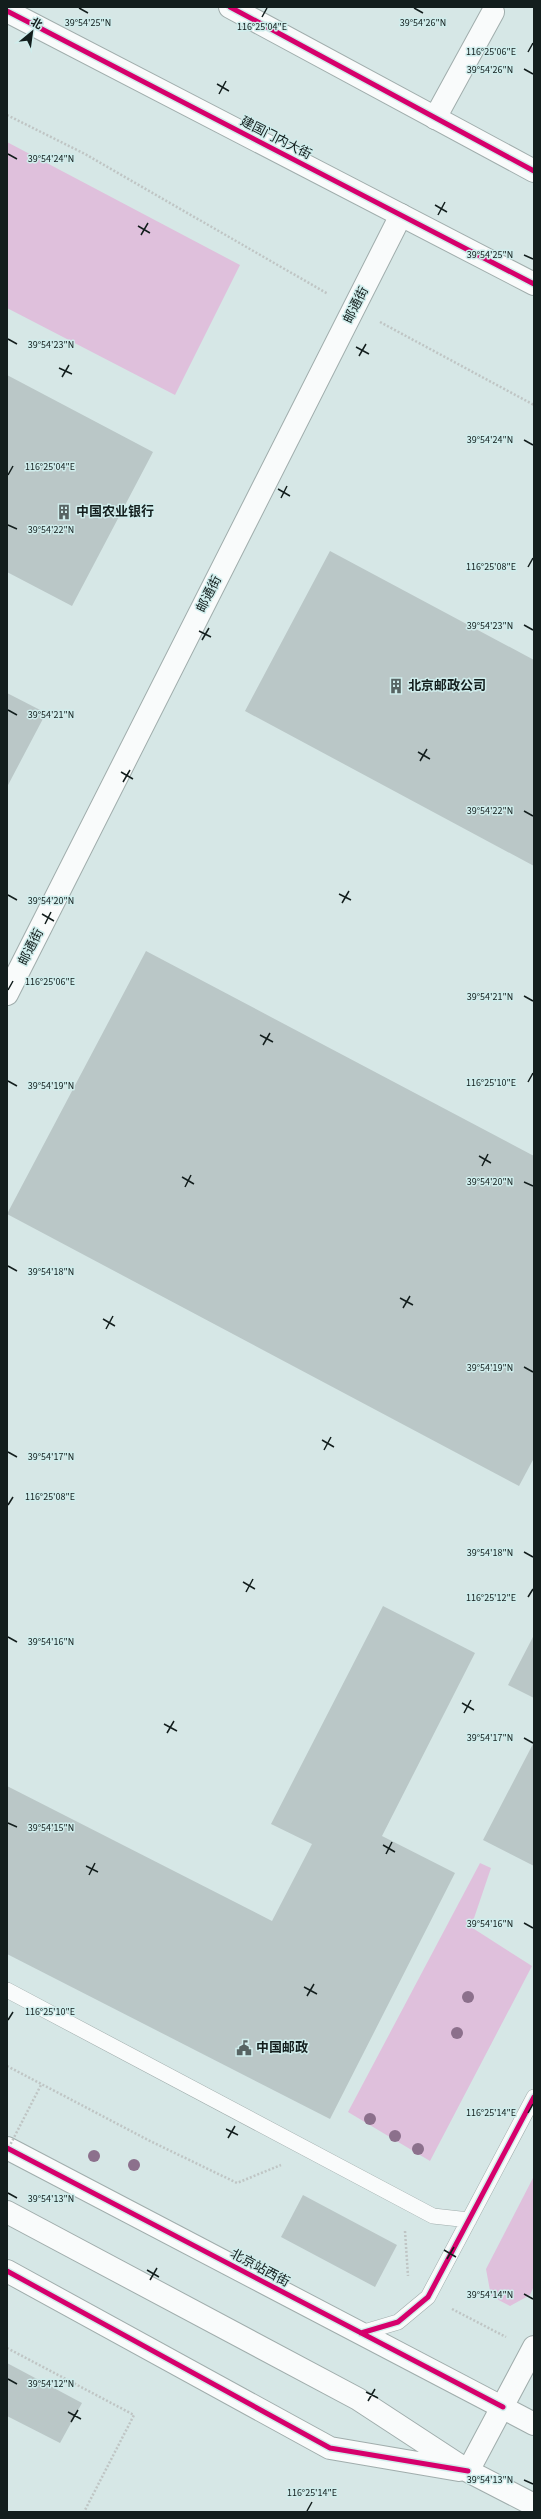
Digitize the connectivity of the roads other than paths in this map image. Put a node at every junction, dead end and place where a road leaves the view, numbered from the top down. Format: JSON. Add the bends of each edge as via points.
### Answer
{"nodes":[{"id":1,"x":230,"y":7,"type":"edge"},
{"id":2,"x":7,"y":11,"type":"edge"},
{"id":3,"x":493,"y":12,"type":"dead end"},
{"id":4,"x":435,"y":118,"type":"junction"},
{"id":5,"x":534,"y":171,"type":"edge"},
{"id":6,"x":401,"y":215,"type":"junction"},
{"id":7,"x":534,"y":284,"type":"edge"},
{"id":8,"x":7,"y":994,"type":"edge"},
{"id":9,"x":7,"y":1990,"type":"edge"},
{"id":10,"x":534,"y":2097,"type":"edge"},
{"id":11,"x":7,"y":2148,"type":"edge"},
{"id":12,"x":7,"y":2212,"type":"edge"},
{"id":13,"x":469,"y":2220,"type":"junction"},
{"id":14,"x":7,"y":2271,"type":"edge"},
{"id":15,"x":361,"y":2333,"type":"junction"},
{"id":16,"x":533,"y":2349,"type":"edge"},
{"id":17,"x":502,"y":2407,"type":"junction"},
{"id":18,"x":534,"y":2424,"type":"edge"},
{"id":19,"x":468,"y":2471,"type":"junction"},
{"id":20,"x":534,"y":2505,"type":"edge"}],
"edges":[{"from":1,"to":4,"type":"main road"},
{"from":2,"to":6,"type":"main road","name":"建国门内大街"},
{"from":3,"to":4,"type":"main road"},
{"from":4,"to":5,"type":"main road"},
{"from":6,"to":7,"type":"main road","name":"建国门内大街"},
{"from":6,"to":8,"type":"main road","name":"邮通街"},
{"from":9,"to":13,"type":"lane","via":[[433,2216]]},
{"from":10,"to":13,"type":"lane"},
{"from":11,"to":15,"type":"main road","name":"北京站西街"},
{"from":12,"to":19,"type":"main road","via":[[358,2399]]},
{"from":13,"to":15,"type":"lane","via":[[428,2297],[398,2322]]},
{"from":14,"to":19,"type":"main road","via":[[330,2448]]},
{"from":15,"to":17,"type":"main road","name":"北京站西街"},
{"from":16,"to":17,"type":"main road"},
{"from":17,"to":18,"type":"main road","name":"北京站西街"},
{"from":17,"to":19,"type":"main road"},
{"from":19,"to":20,"type":"main road"}]}
